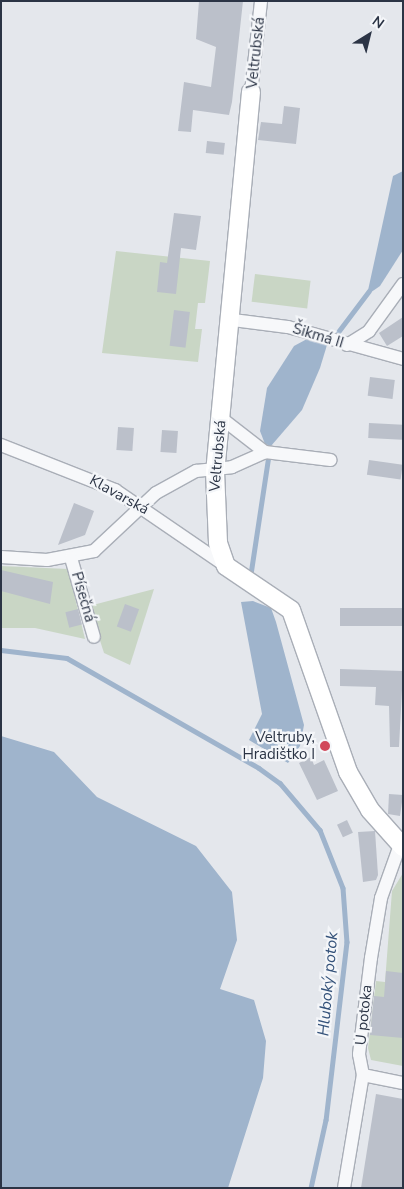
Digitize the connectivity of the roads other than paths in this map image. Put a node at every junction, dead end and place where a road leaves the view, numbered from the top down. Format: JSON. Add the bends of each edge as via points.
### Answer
{"nodes":[{"id":1,"x":261,"y":1,"type":"edge"},
{"id":2,"x":251,"y":92,"type":"joint"},
{"id":3,"x":403,"y":284,"type":"edge"},
{"id":4,"x":233,"y":320,"type":"junction"},
{"id":5,"x":347,"y":344,"type":"junction"},
{"id":6,"x":403,"y":359,"type":"edge"},
{"id":7,"x":222,"y":418,"type":"junction"},
{"id":8,"x":1,"y":445,"type":"edge"},
{"id":9,"x":265,"y":452,"type":"junction"},
{"id":10,"x":330,"y":460,"type":"dead end"},
{"id":11,"x":216,"y":471,"type":"junction"},
{"id":12,"x":144,"y":507,"type":"junction"},
{"id":13,"x":1,"y":557,"type":"edge"},
{"id":14,"x":71,"y":558,"type":"junction"},
{"id":15,"x":226,"y":566,"type":"junction"},
{"id":16,"x":94,"y":637,"type":"dead end"},
{"id":17,"x":402,"y":846,"type":"edge"},
{"id":18,"x":363,"y":1075,"type":"junction"},
{"id":19,"x":403,"y":1083,"type":"edge"},
{"id":20,"x":344,"y":1188,"type":"edge"}],
"edges":[{"from":1,"to":2,"type":"street","name":"Veltrubská"},
{"from":2,"to":4,"type":"street","name":"Veltrubská"},
{"from":3,"to":5,"type":"street","via":[[369,331]]},
{"from":4,"to":5,"type":"street","name":"Šikmá II","via":[[288,326]]},
{"from":4,"to":7,"type":"street","name":"Veltrubská"},
{"from":5,"to":6,"type":"street","name":"Šikmá II"},
{"from":7,"to":9,"type":"street"},
{"from":7,"to":11,"type":"street","name":"Veltrubská"},
{"from":8,"to":12,"type":"street","name":"Klavarská","via":[[86,477]]},
{"from":9,"to":10,"type":"street"},
{"from":9,"to":11,"type":"street","name":"Písečná"},
{"from":11,"to":12,"type":"street","name":"Písečná","via":[[196,471],[156,493]]},
{"from":11,"to":15,"type":"street","name":"Veltrubská","via":[[214,521]]},
{"from":12,"to":14,"type":"street","name":"Písečná","via":[[101,546]]},
{"from":12,"to":15,"type":"street","name":"Klavarská"},
{"from":13,"to":14,"type":"street","name":"Písečná"},
{"from":14,"to":16,"type":"street","name":"Písečná"},
{"from":15,"to":17,"type":"street","via":[[291,610],[348,772],[370,810]]},
{"from":17,"to":18,"type":"street","name":"U potoka","via":[[381,898],[359,1054]]},
{"from":18,"to":19,"type":"street"},
{"from":18,"to":20,"type":"street","name":"U potoka"}]}
